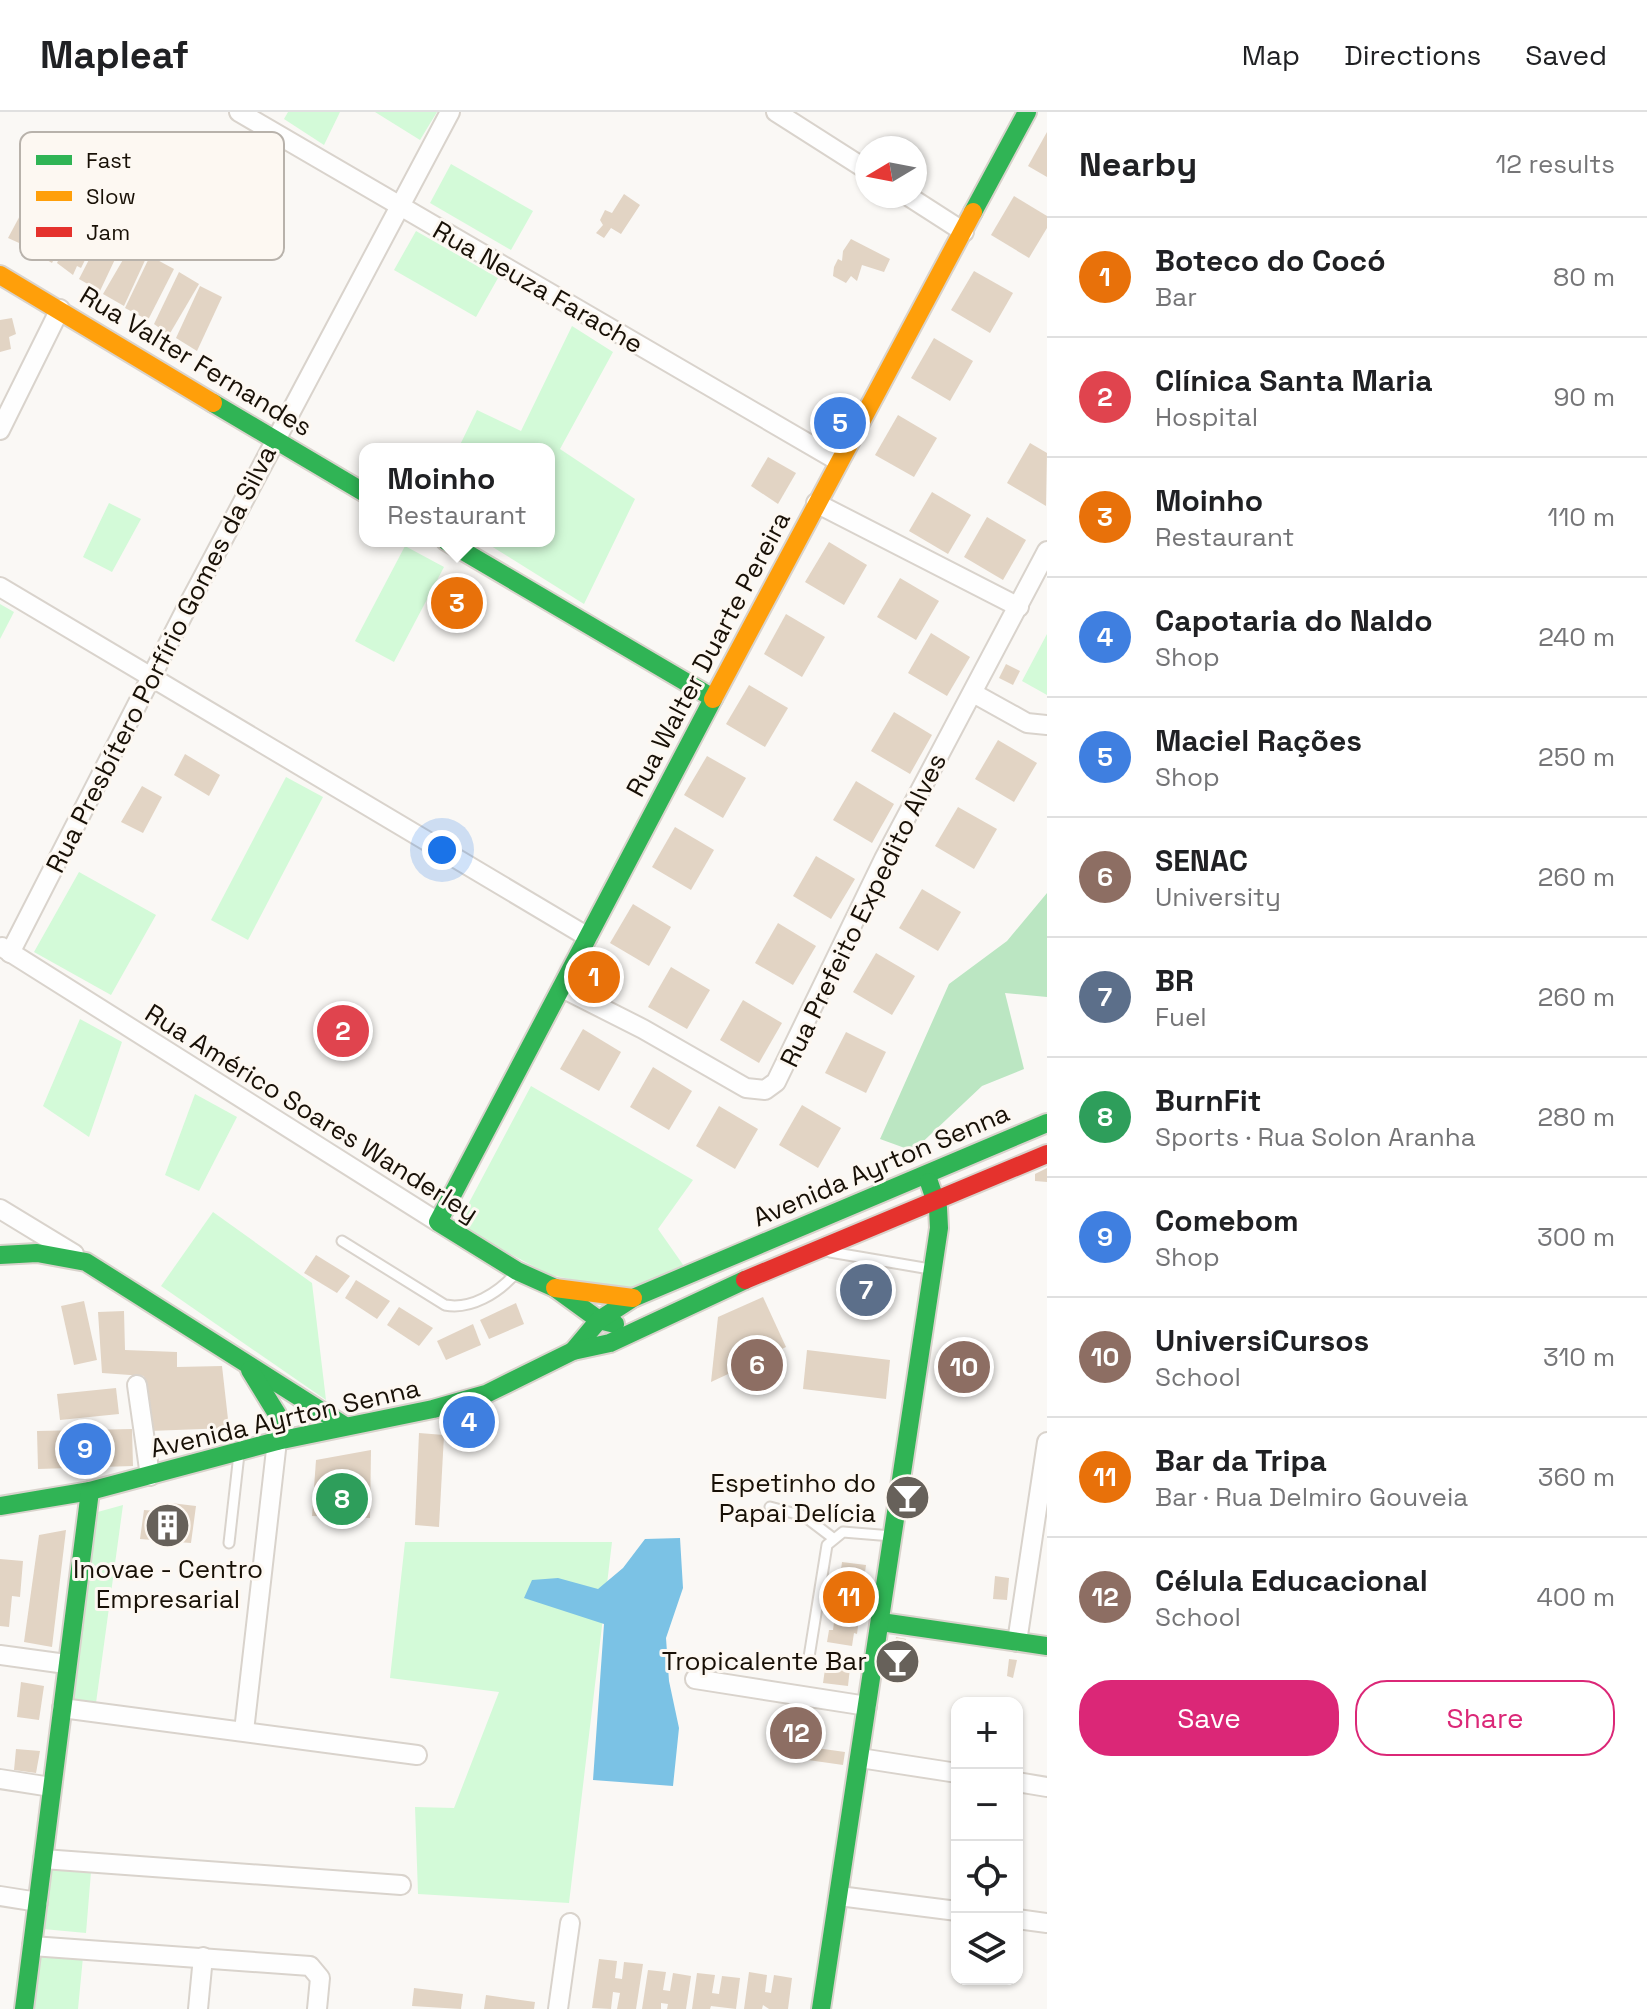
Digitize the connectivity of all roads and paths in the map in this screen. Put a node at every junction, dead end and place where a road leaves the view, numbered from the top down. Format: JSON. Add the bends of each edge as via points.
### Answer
{"nodes":[{"id":1,"x":239,"y":112,"type":"edge"},
{"id":2,"x":450,"y":112,"type":"edge"},
{"id":3,"x":776,"y":112,"type":"edge"},
{"id":4,"x":1027,"y":112,"type":"edge"},
{"id":5,"x":273,"y":132,"type":"edge"},
{"id":6,"x":284,"y":138,"type":"edge"},
{"id":7,"x":855,"y":162,"type":"edge"},
{"id":8,"x":398,"y":205,"type":"junction"},
{"id":9,"x":927,"y":208,"type":"edge"},
{"id":10,"x":964,"y":232,"type":"junction"},
{"id":11,"x":0,"y":275,"type":"edge"},
{"id":12,"x":60,"y":309,"type":"junction"},
{"id":13,"x":0,"y":430,"type":"edge"},
{"id":14,"x":275,"y":438,"type":"junction"},
{"id":15,"x":838,"y":461,"type":"junction"},
{"id":16,"x":359,"y":489,"type":"edge"},
{"id":17,"x":816,"y":503,"type":"junction"},
{"id":18,"x":456,"y":547,"type":"edge"},
{"id":19,"x":1047,"y":551,"type":"edge"},
{"id":20,"x":0,"y":587,"type":"edge"},
{"id":21,"x":1019,"y":607,"type":"junction"},
{"id":22,"x":151,"y":679,"type":"junction"},
{"id":23,"x":973,"y":693,"type":"junction"},
{"id":24,"x":713,"y":698,"type":"junction"},
{"id":25,"x":1047,"y":725,"type":"edge"},
{"id":26,"x":588,"y":937,"type":"junction"},
{"id":27,"x":5,"y":949,"type":"edge"},
{"id":28,"x":562,"y":988,"type":"junction"},
{"id":29,"x":1047,"y":1123,"type":"edge"},
{"id":30,"x":1047,"y":1154,"type":"edge"},
{"id":31,"x":926,"y":1173,"type":"junction"},
{"id":32,"x":936,"y":1201,"type":"junction"},
{"id":33,"x":0,"y":1209,"type":"edge"},
{"id":34,"x":918,"y":1209,"type":"junction"},
{"id":35,"x":20,"y":1221,"type":"junction"},
{"id":36,"x":438,"y":1222,"type":"junction"},
{"id":37,"x":342,"y":1241,"type":"dead end"},
{"id":38,"x":814,"y":1250,"type":"junction"},
{"id":39,"x":8,"y":1254,"type":"edge"},
{"id":40,"x":932,"y":1260,"type":"junction"},
{"id":41,"x":86,"y":1262,"type":"junction"},
{"id":42,"x":517,"y":1271,"type":"junction"},
{"id":43,"x":555,"y":1288,"type":"junction"},
{"id":44,"x":633,"y":1298,"type":"junction"},
{"id":45,"x":599,"y":1320,"type":"junction"},
{"id":46,"x":637,"y":1330,"type":"junction"},
{"id":47,"x":580,"y":1351,"type":"junction"},
{"id":48,"x":246,"y":1361,"type":"junction"},
{"id":49,"x":137,"y":1385,"type":"dead end"},
{"id":50,"x":345,"y":1426,"type":"junction"},
{"id":51,"x":277,"y":1441,"type":"junction"},
{"id":52,"x":1047,"y":1442,"type":"edge"},
{"id":53,"x":239,"y":1452,"type":"junction"},
{"id":54,"x":150,"y":1476,"type":"junction"},
{"id":55,"x":90,"y":1491,"type":"junction"},
{"id":56,"x":0,"y":1506,"type":"edge"},
{"id":57,"x":770,"y":1507,"type":"dead end"},
{"id":58,"x":892,"y":1536,"type":"junction"},
{"id":59,"x":833,"y":1538,"type":"junction"},
{"id":60,"x":229,"y":1543,"type":"dead end"},
{"id":61,"x":881,"y":1622,"type":"junction"},
{"id":62,"x":1017,"y":1642,"type":"junction"},
{"id":63,"x":1047,"y":1646,"type":"edge"},
{"id":64,"x":0,"y":1655,"type":"edge"},
{"id":65,"x":809,"y":1657,"type":"dead end"},
{"id":66,"x":66,"y":1664,"type":"junction"},
{"id":67,"x":695,"y":1679,"type":"dead end"},
{"id":68,"x":867,"y":1706,"type":"junction"},
{"id":69,"x":62,"y":1708,"type":"junction"},
{"id":70,"x":244,"y":1731,"type":"junction"},
{"id":71,"x":417,"y":1755,"type":"dead end"},
{"id":72,"x":860,"y":1758,"type":"junction"},
{"id":73,"x":951,"y":1772,"type":"edge"},
{"id":74,"x":0,"y":1779,"type":"edge"},
{"id":75,"x":1023,"y":1783,"type":"edge"},
{"id":76,"x":51,"y":1787,"type":"junction"},
{"id":77,"x":1047,"y":1787,"type":"edge"},
{"id":78,"x":43,"y":1859,"type":"junction"},
{"id":79,"x":401,"y":1885,"type":"dead end"},
{"id":80,"x":0,"y":1896,"type":"edge"},
{"id":81,"x":839,"y":1896,"type":"junction"},
{"id":82,"x":38,"y":1902,"type":"junction"},
{"id":83,"x":951,"y":1910,"type":"edge"},
{"id":84,"x":1023,"y":1920,"type":"edge"},
{"id":85,"x":570,"y":1923,"type":"dead end"},
{"id":86,"x":1047,"y":1923,"type":"edge"},
{"id":87,"x":32,"y":1946,"type":"junction"},
{"id":88,"x":203,"y":1957,"type":"junction"},
{"id":89,"x":319,"y":2000,"type":"edge"},
{"id":90,"x":24,"y":2009,"type":"edge"},
{"id":91,"x":198,"y":2009,"type":"edge"},
{"id":92,"x":558,"y":2009,"type":"edge"},
{"id":93,"x":821,"y":2009,"type":"edge"}],
"edges":[{"from":1,"to":5,"type":"street","name":"Rua Neuza Farache"},
{"from":2,"to":8,"type":"street","name":"Rua Presbítero Porfírio Gomes da Silva"},
{"from":3,"to":7,"type":"street"},
{"from":4,"to":10,"type":"main road","name":"Rua Walter Duarte Pereira"},
{"from":6,"to":8,"type":"street","name":"Rua Neuza Farache"},
{"from":8,"to":14,"type":"street","name":"Rua Presbítero Porfírio Gomes da Silva"},
{"from":8,"to":15,"type":"street","name":"Rua Neuza Farache"},
{"from":9,"to":10,"type":"street"},
{"from":10,"to":15,"type":"main road","name":"Rua Walter Duarte Pereira"},
{"from":11,"to":12,"type":"main road","name":"Rua Valter Fernandes"},
{"from":12,"to":13,"type":"street"},
{"from":12,"to":14,"type":"main road","name":"Rua Valter Fernandes"},
{"from":14,"to":16,"type":"main road","name":"Rua Valter Fernandes"},
{"from":14,"to":22,"type":"street","name":"Rua Presbítero Porfírio Gomes da Silva"},
{"from":15,"to":17,"type":"main road","name":"Rua Walter Duarte Pereira"},
{"from":17,"to":21,"type":"street"},
{"from":17,"to":24,"type":"main road","name":"Rua Walter Duarte Pereira"},
{"from":18,"to":24,"type":"main road"},
{"from":19,"to":21,"type":"street","name":"Rua Prefeito Expedito Alves"},
{"from":20,"to":22,"type":"street"},
{"from":21,"to":23,"type":"street","name":"Rua Prefeito Expedito Alves"},
{"from":22,"to":26,"type":"street"},
{"from":22,"to":27,"type":"street","name":"Rua Presbítero Porfírio Gomes da Silva"},
{"from":23,"to":25,"type":"street","via":[[1027,723]]},
{"from":23,"to":28,"type":"street","name":"Rua Prefeito Expedito Alves","via":[[884,859],[785,1068],[771,1086],[746,1088]]},
{"from":24,"to":26,"type":"main road","name":"Rua Walter Duarte Pereira"},
{"from":26,"to":28,"type":"main road","name":"Rua Walter Duarte Pereira"},
{"from":27,"to":36,"type":"street","name":"Rua Américo Soares Wanderley"},
{"from":28,"to":36,"type":"main road","name":"Rua Walter Duarte Pereira"},
{"from":29,"to":31,"type":"main road","name":"Avenida Ayrton Senna"},
{"from":30,"to":32,"type":"main road","name":"Avenida Ayrton Senna"},
{"from":31,"to":32,"type":"main road"},
{"from":31,"to":44,"type":"main road","name":"Avenida Ayrton Senna"},
{"from":32,"to":34,"type":"main road","name":"Avenida Ayrton Senna"},
{"from":32,"to":40,"type":"main road","via":[[939,1228]]},
{"from":33,"to":35,"type":"street"},
{"from":34,"to":38,"type":"main road","name":"Avenida Ayrton Senna"},
{"from":34,"to":40,"type":"main road"},
{"from":35,"to":39,"type":"street","via":[[24,1239]]},
{"from":35,"to":41,"type":"street"},
{"from":36,"to":42,"type":"main road","name":"Rua Américo Soares Wanderley"},
{"from":37,"to":42,"type":"lane","via":[[455,1307],[495,1291]]},
{"from":38,"to":40,"type":"lane"},
{"from":38,"to":46,"type":"main road","name":"Avenida Ayrton Senna"},
{"from":39,"to":41,"type":"main road"},
{"from":40,"to":58,"type":"main road"},
{"from":41,"to":48,"type":"main road"},
{"from":42,"to":43,"type":"main road","name":"Rua Américo Soares Wanderley"},
{"from":43,"to":44,"type":"main road"},
{"from":43,"to":45,"type":"main road","name":"Rua Américo Soares Wanderley"},
{"from":44,"to":45,"type":"main road","name":"Avenida Ayrton Senna"},
{"from":45,"to":46,"type":"main road","name":"Rua Américo Soares Wanderley"},
{"from":45,"to":47,"type":"main road","name":"Avenida Ayrton Senna"},
{"from":46,"to":47,"type":"main road","name":"Avenida Ayrton Senna"},
{"from":47,"to":50,"type":"main road","name":"Avenida Ayrton Senna","via":[[461,1403]]},
{"from":48,"to":50,"type":"main road"},
{"from":48,"to":51,"type":"main road","via":[[277,1414]]},
{"from":49,"to":54,"type":"street"},
{"from":50,"to":51,"type":"main road","name":"Avenida Ayrton Senna"},
{"from":51,"to":53,"type":"main road","name":"Avenida Ayrton Senna"},
{"from":51,"to":70,"type":"street"},
{"from":52,"to":62,"type":"street"},
{"from":53,"to":54,"type":"main road","name":"Avenida Ayrton Senna"},
{"from":53,"to":60,"type":"lane"},
{"from":54,"to":55,"type":"main road","name":"Avenida Ayrton Senna"},
{"from":55,"to":56,"type":"main road","name":"Avenida Ayrton Senna"},
{"from":55,"to":66,"type":"main road"},
{"from":57,"to":59,"type":"lane","via":[[804,1516]]},
{"from":58,"to":59,"type":"lane","via":[[853,1532]]},
{"from":58,"to":61,"type":"main road"},
{"from":59,"to":65,"type":"lane","via":[[827,1545]]},
{"from":61,"to":62,"type":"main road"},
{"from":61,"to":68,"type":"main road"},
{"from":62,"to":63,"type":"main road"},
{"from":64,"to":66,"type":"street"},
{"from":66,"to":69,"type":"main road"},
{"from":67,"to":68,"type":"street"},
{"from":68,"to":72,"type":"main road"},
{"from":69,"to":70,"type":"street"},
{"from":69,"to":76,"type":"main road"},
{"from":70,"to":71,"type":"street"},
{"from":72,"to":73,"type":"street"},
{"from":72,"to":81,"type":"main road"},
{"from":74,"to":76,"type":"street"},
{"from":75,"to":77,"type":"street"},
{"from":76,"to":78,"type":"main road"},
{"from":78,"to":79,"type":"street"},
{"from":78,"to":82,"type":"main road"},
{"from":80,"to":82,"type":"street"},
{"from":81,"to":83,"type":"street"},
{"from":81,"to":93,"type":"main road"},
{"from":82,"to":87,"type":"main road"},
{"from":84,"to":86,"type":"street"},
{"from":85,"to":92,"type":"street"},
{"from":87,"to":88,"type":"street"},
{"from":87,"to":90,"type":"main road"},
{"from":88,"to":89,"type":"street","via":[[310,1966],[320,1978]]},
{"from":88,"to":91,"type":"street"}]}
